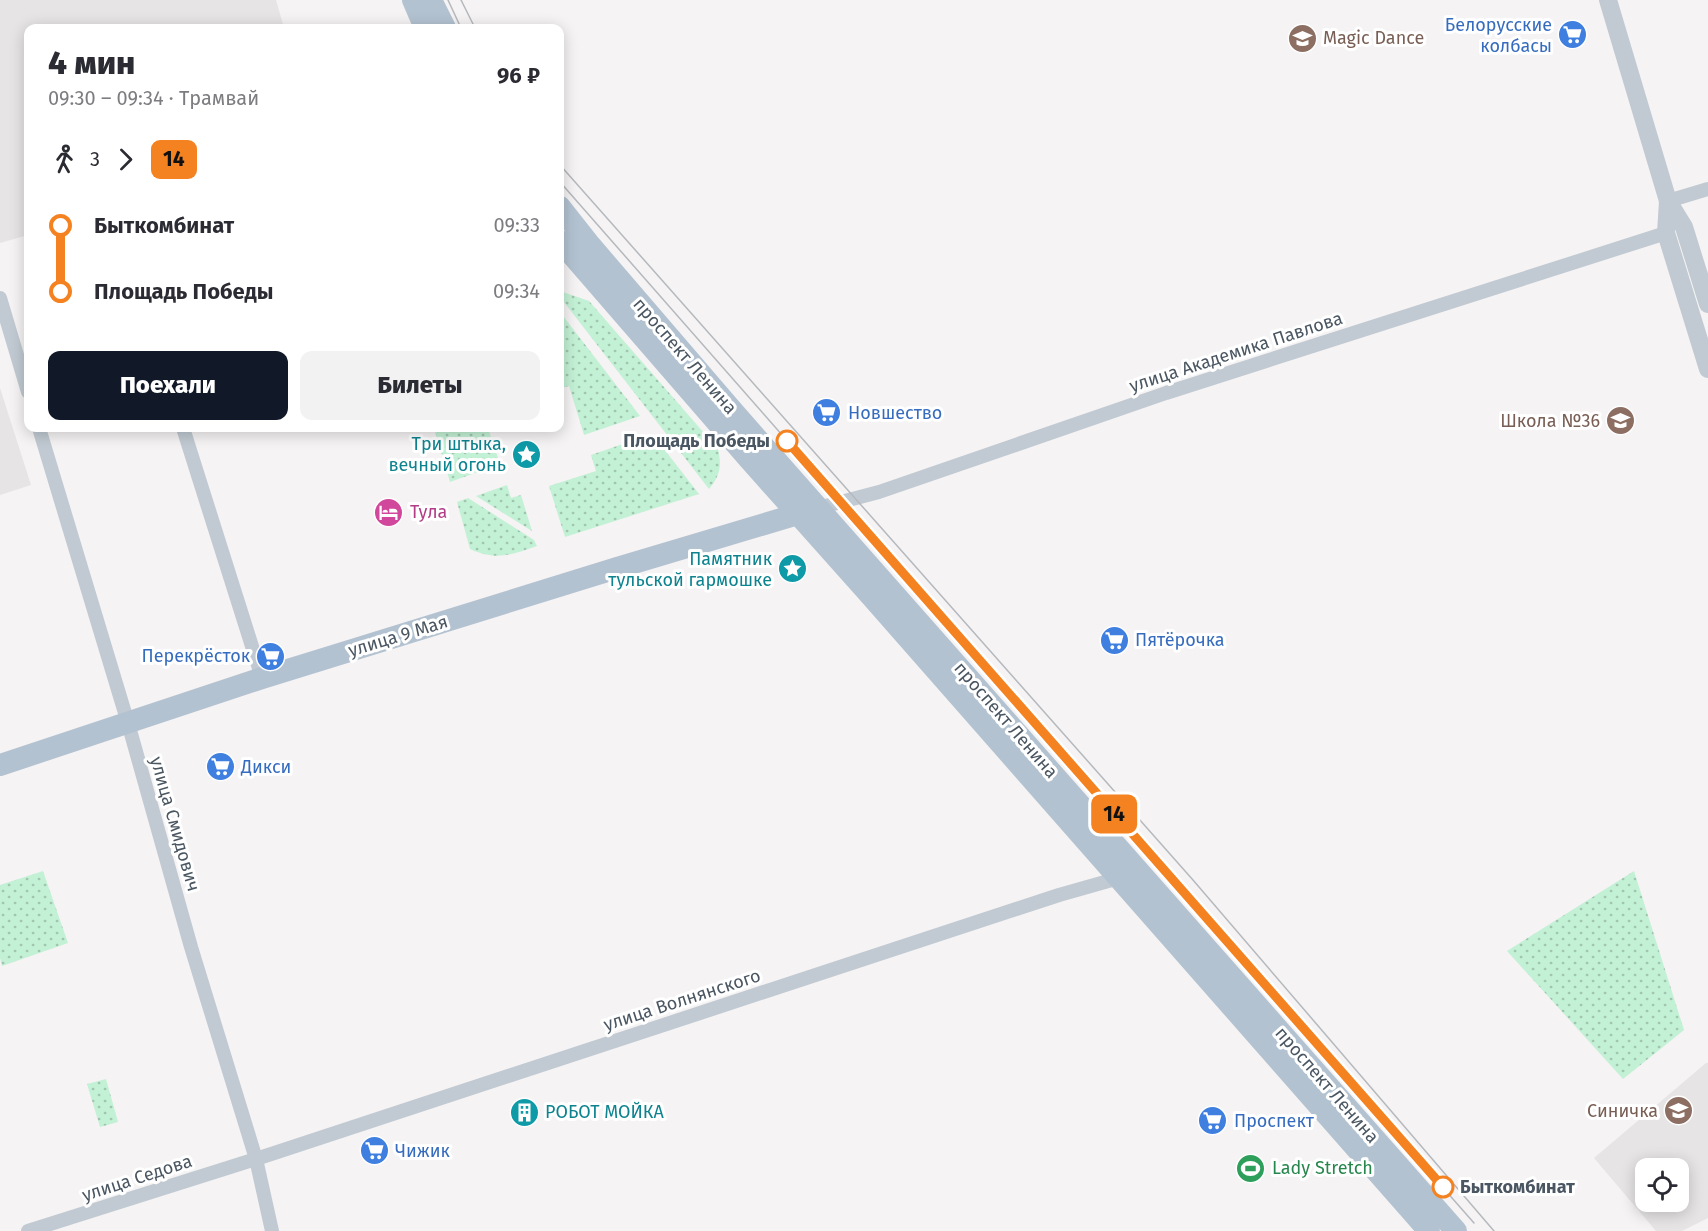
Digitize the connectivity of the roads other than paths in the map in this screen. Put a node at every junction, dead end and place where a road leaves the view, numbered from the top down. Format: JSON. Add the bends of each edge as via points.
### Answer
{"nodes":[{"id":1,"x":413,"y":0,"type":"edge"},
{"id":2,"x":432,"y":0,"type":"edge"},
{"id":3,"x":1608,"y":0,"type":"edge"},
{"id":4,"x":423,"y":24,"type":"edge"},
{"id":5,"x":443,"y":24,"type":"edge"},
{"id":6,"x":1708,"y":189,"type":"edge"},
{"id":7,"x":1668,"y":201,"type":"junction"},
{"id":8,"x":564,"y":212,"type":"edge"},
{"id":9,"x":1666,"y":233,"type":"junction"},
{"id":10,"x":564,"y":247,"type":"edge"},
{"id":11,"x":0,"y":298,"type":"edge"},
{"id":12,"x":1708,"y":304,"type":"edge"},
{"id":13,"x":1708,"y":369,"type":"edge"},
{"id":14,"x":24,"y":379,"type":"edge"},
{"id":15,"x":40,"y":432,"type":"edge"},
{"id":16,"x":184,"y":432,"type":"edge"},
{"id":17,"x":808,"y":511,"type":"junction"},
{"id":18,"x":262,"y":678,"type":"junction"},
{"id":19,"x":128,"y":723,"type":"junction"},
{"id":20,"x":0,"y":765,"type":"edge"},
{"id":21,"x":1119,"y":878,"type":"junction"},
{"id":22,"x":256,"y":1159,"type":"junction"},
{"id":23,"x":28,"y":1231,"type":"edge"},
{"id":24,"x":273,"y":1231,"type":"edge"},
{"id":25,"x":1429,"y":1231,"type":"edge"},
{"id":26,"x":1456,"y":1231,"type":"edge"}],
"edges":[{"from":1,"to":4,"type":"main road"},
{"from":2,"to":5,"type":"main road"},
{"from":3,"to":7,"type":"street"},
{"from":6,"to":7,"type":"street"},
{"from":7,"to":9,"type":"street"},
{"from":7,"to":12,"type":"street","via":[[1684,227]]},
{"from":8,"to":17,"type":"main road","name":"проспект Ленина"},
{"from":9,"to":13,"type":"street"},
{"from":9,"to":17,"type":"street","name":"улица Академика Павлова","via":[[1167,393],[879,492]]},
{"from":10,"to":17,"type":"main road","name":"проспект Ленина","via":[[749,459]]},
{"from":11,"to":14,"type":"street"},
{"from":15,"to":19,"type":"street","name":"улица Смидович"},
{"from":16,"to":18,"type":"street"},
{"from":17,"to":18,"type":"main road","name":"улица 9 Мая"},
{"from":17,"to":21,"type":"main road","name":"проспект Ленина"},
{"from":17,"to":26,"type":"main road","name":"проспект Ленина"},
{"from":18,"to":19,"type":"main road","name":"улица 9 Мая"},
{"from":19,"to":20,"type":"main road","name":"улица 9 Мая"},
{"from":19,"to":22,"type":"street","name":"улица Смидович"},
{"from":21,"to":22,"type":"street","name":"улица Волнянского"},
{"from":21,"to":25,"type":"main road","name":"проспект Ленина"},
{"from":22,"to":23,"type":"street","name":"улица Седова"},
{"from":22,"to":24,"type":"street","name":"улица Смидович"}]}
